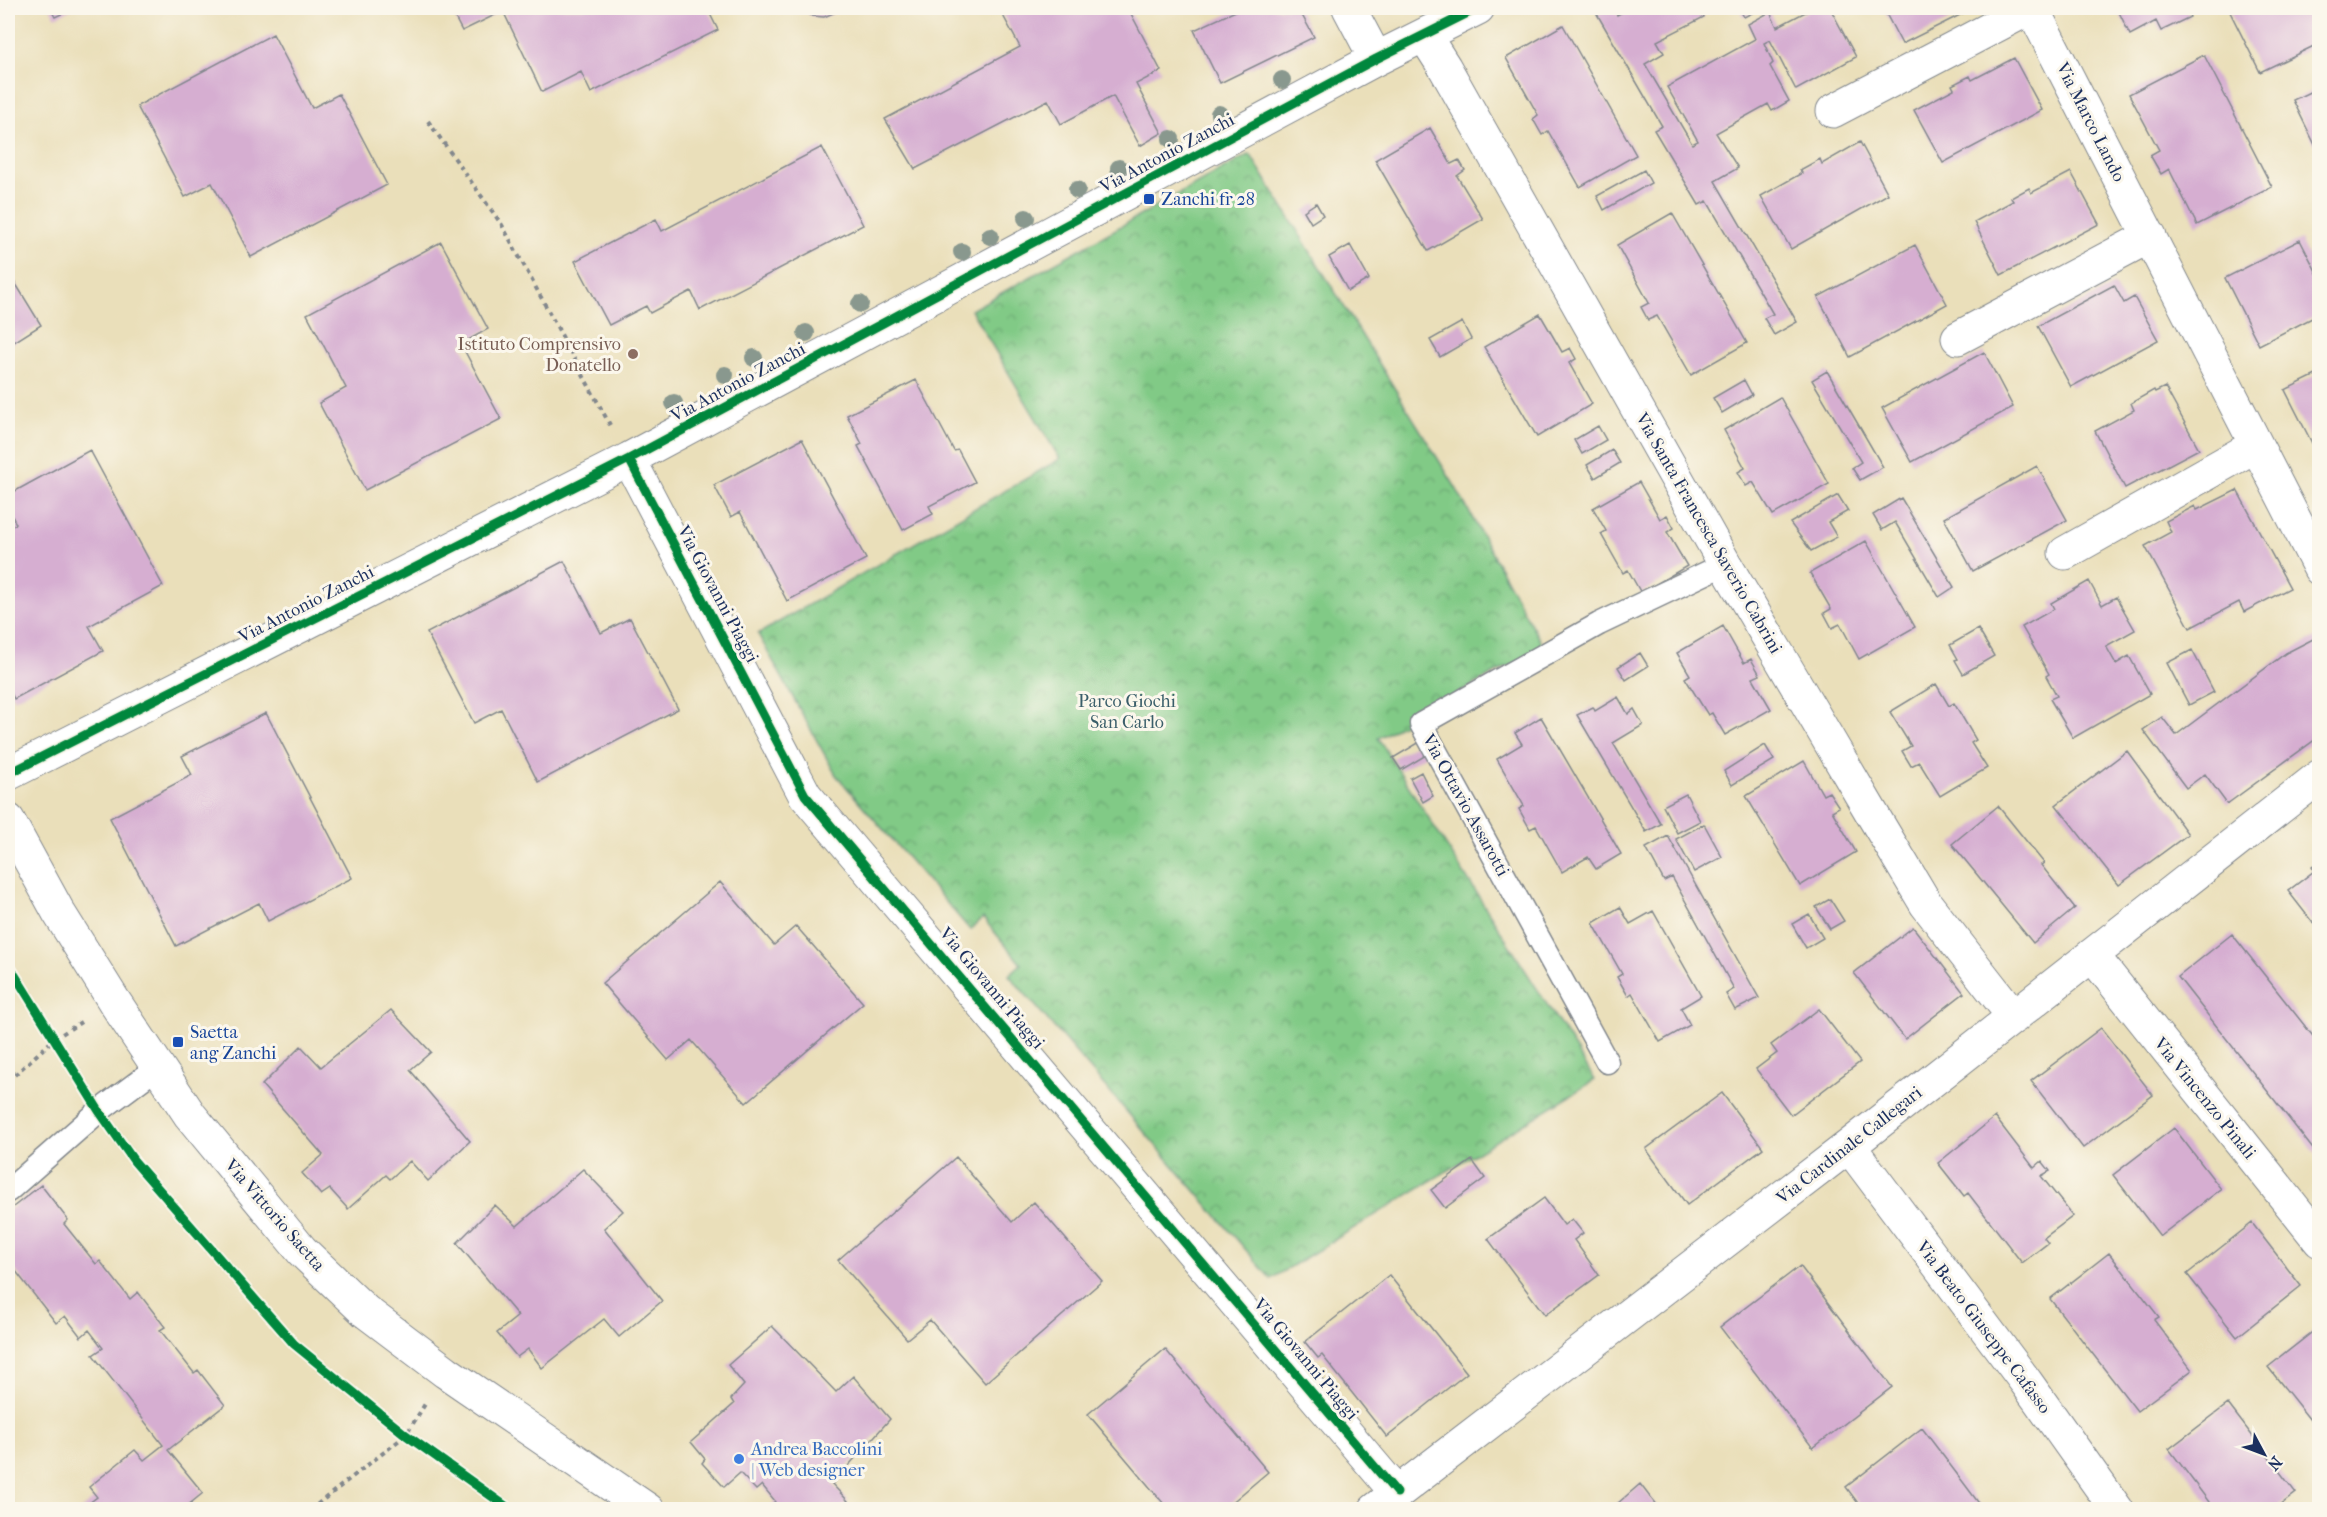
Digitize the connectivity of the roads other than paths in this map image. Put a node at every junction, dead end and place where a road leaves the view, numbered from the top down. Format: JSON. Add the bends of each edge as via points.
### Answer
{"nodes":[{"id":1,"x":1349,"y":8,"type":"edge"},
{"id":2,"x":1478,"y":8,"type":"edge"},
{"id":3,"x":2031,"y":8,"type":"edge"},
{"id":4,"x":1424,"y":35,"type":"junction"},
{"id":5,"x":1376,"y":59,"type":"junction"},
{"id":6,"x":1833,"y":111,"type":"dead end"},
{"id":7,"x":2150,"y":236,"type":"junction"},
{"id":8,"x":1958,"y":338,"type":"dead end"},
{"id":9,"x":2255,"y":446,"type":"junction"},
{"id":10,"x":622,"y":447,"type":"junction"},
{"id":11,"x":2065,"y":553,"type":"dead end"},
{"id":12,"x":1725,"y":564,"type":"junction"},
{"id":13,"x":2319,"y":569,"type":"edge"},
{"id":14,"x":8,"y":774,"type":"edge"},
{"id":15,"x":2319,"y":776,"type":"edge"},
{"id":16,"x":8,"y":820,"type":"edge"},
{"id":17,"x":2092,"y":955,"type":"junction"},
{"id":18,"x":2014,"y":1017,"type":"junction"},
{"id":19,"x":1607,"y":1062,"type":"dead end"},
{"id":20,"x":158,"y":1067,"type":"junction"},
{"id":21,"x":1849,"y":1146,"type":"junction"},
{"id":22,"x":8,"y":1191,"type":"edge"},
{"id":23,"x":2319,"y":1241,"type":"edge"},
{"id":24,"x":1386,"y":1501,"type":"edge"},
{"id":25,"x":648,"y":1509,"type":"edge"},
{"id":26,"x":2117,"y":1509,"type":"edge"}],
"edges":[{"from":1,"to":5,"type":"street"},
{"from":2,"to":4,"type":"street","name":"Via Antonio Zanchi"},
{"from":3,"to":6,"type":"street","name":"Via Marco Lando"},
{"from":3,"to":7,"type":"street","name":"Via Marco Lando"},
{"from":4,"to":5,"type":"street","name":"Via Antonio Zanchi"},
{"from":4,"to":12,"type":"street","name":"Via Santa Francesca Saverio Cabrini"},
{"from":5,"to":10,"type":"street","name":"Via Antonio Zanchi"},
{"from":7,"to":8,"type":"street"},
{"from":7,"to":9,"type":"street","name":"Via Marco Lando"},
{"from":9,"to":11,"type":"street"},
{"from":9,"to":13,"type":"street","name":"Via Marco Lando"},
{"from":10,"to":14,"type":"street","name":"Via Antonio Zanchi"},
{"from":10,"to":24,"type":"street","name":"Via Giovanni Piaggi","via":[[805,795]]},
{"from":12,"to":18,"type":"street","name":"Via Santa Francesca Saverio Cabrini","via":[[1926,903]]},
{"from":12,"to":19,"type":"lane","name":"Via Ottavio Assarotti","via":[[1599,624],[1421,724]]},
{"from":15,"to":17,"type":"street","name":"Via Cardinale Callegari"},
{"from":16,"to":20,"type":"street","name":"Via Vittorio Saetta","via":[[59,913]]},
{"from":17,"to":18,"type":"street","name":"Via Cardinale Callegari"},
{"from":17,"to":23,"type":"street","name":"Via Vincenzo Pinali"},
{"from":18,"to":21,"type":"street","name":"Via Cardinale Callegari"},
{"from":20,"to":22,"type":"lane","via":[[99,1111]]},
{"from":20,"to":25,"type":"street","name":"Via Vittorio Saetta","via":[[190,1115],[302,1251],[365,1311],[446,1372]]},
{"from":21,"to":24,"type":"street","name":"Via Cardinale Callegari"},
{"from":21,"to":26,"type":"street","name":"Via Beato Giuseppe Cafasso"}]}
